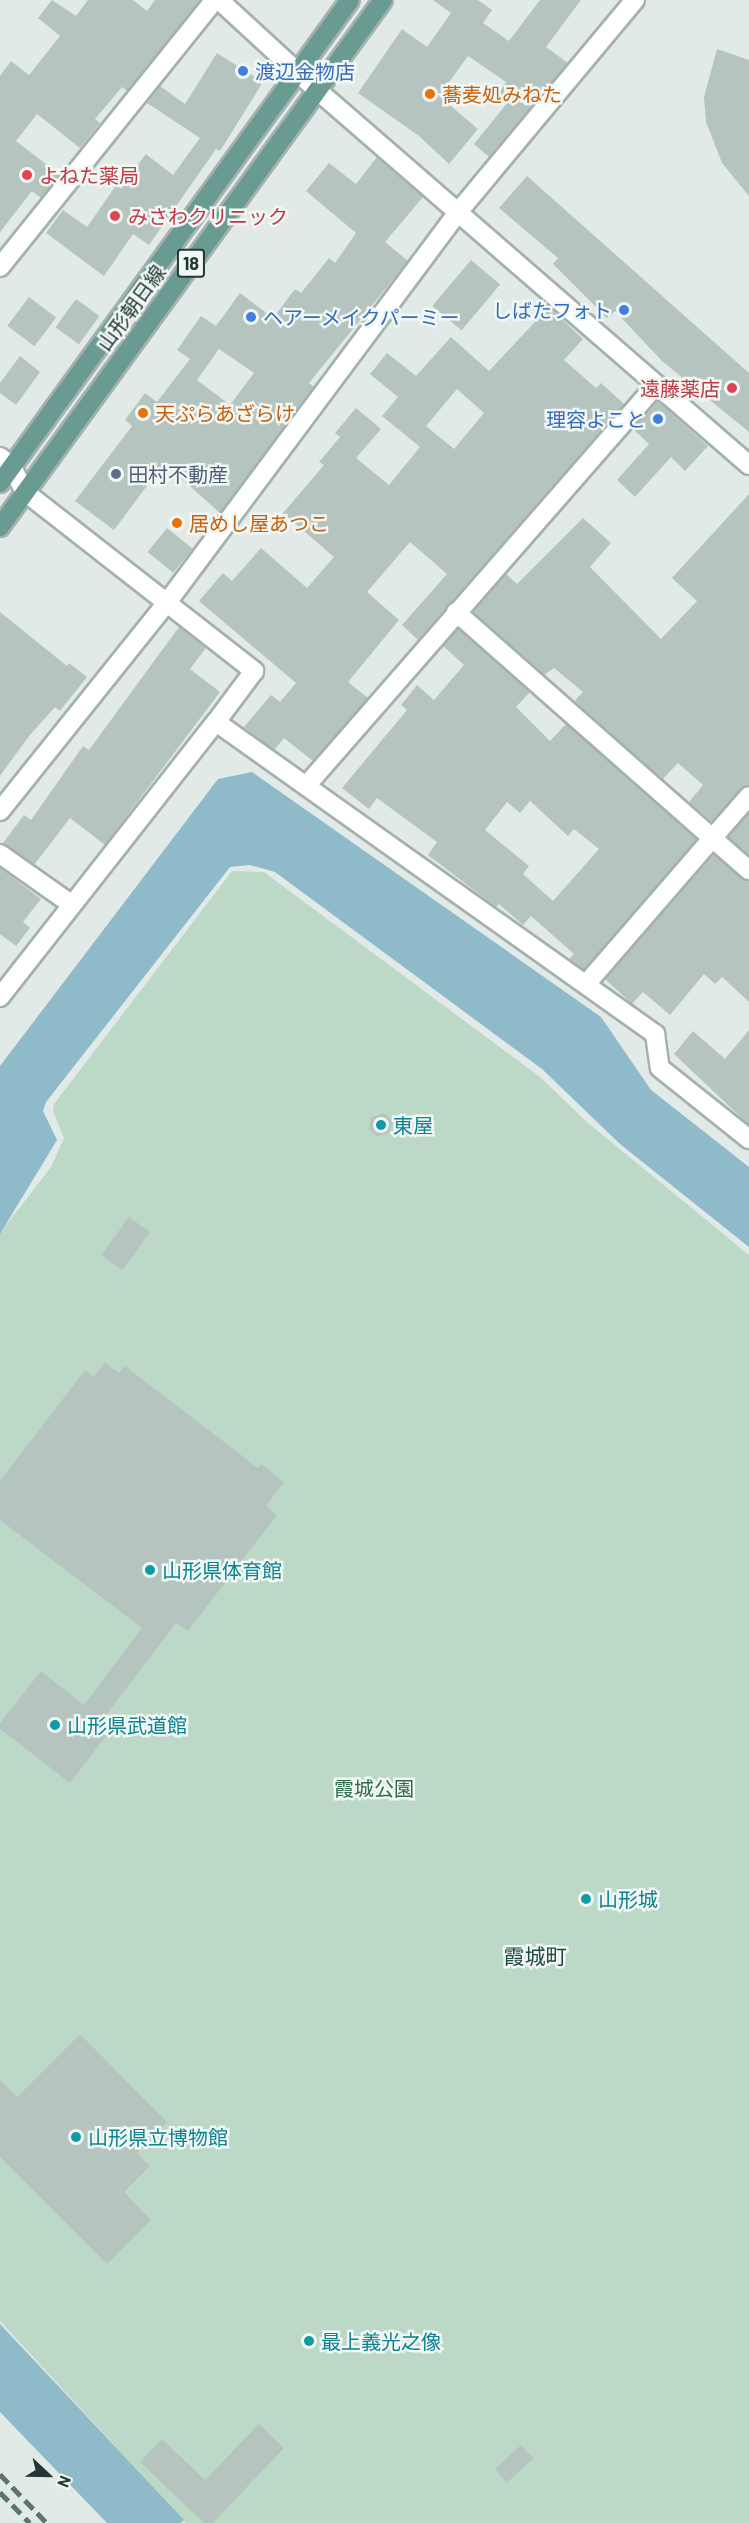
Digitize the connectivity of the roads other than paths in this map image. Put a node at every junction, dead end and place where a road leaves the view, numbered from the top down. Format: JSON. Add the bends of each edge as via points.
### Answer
{"nodes":[{"id":1,"x":217,"y":0,"type":"edge"},
{"id":2,"x":350,"y":0,"type":"edge"},
{"id":3,"x":382,"y":0,"type":"edge"},
{"id":4,"x":635,"y":0,"type":"edge"},
{"id":5,"x":299,"y":72,"type":"junction"},
{"id":6,"x":317,"y":90,"type":"junction"},
{"id":7,"x":459,"y":211,"type":"junction"},
{"id":8,"x":0,"y":267,"type":"edge"},
{"id":9,"x":656,"y":386,"type":"junction"},
{"id":10,"x":5,"y":461,"type":"edge"},
{"id":11,"x":749,"y":465,"type":"edge"},
{"id":12,"x":0,"y":483,"type":"edge"},
{"id":13,"x":0,"y":488,"type":"edge"},
{"id":14,"x":26,"y":492,"type":"junction"},
{"id":15,"x":0,"y":526,"type":"edge"},
{"id":16,"x":166,"y":604,"type":"junction"},
{"id":17,"x":456,"y":612,"type":"junction"},
{"id":18,"x":216,"y":722,"type":"junction"},
{"id":19,"x":306,"y":786,"type":"junction"},
{"id":20,"x":749,"y":796,"type":"edge"},
{"id":21,"x":0,"y":811,"type":"edge"},
{"id":22,"x":712,"y":837,"type":"junction"},
{"id":23,"x":0,"y":854,"type":"edge"},
{"id":24,"x":749,"y":870,"type":"edge"},
{"id":25,"x":71,"y":903,"type":"junction"},
{"id":26,"x":587,"y":983,"type":"junction"},
{"id":27,"x":0,"y":997,"type":"edge"},
{"id":28,"x":749,"y":1139,"type":"edge"}],
"edges":[{"from":1,"to":5,"type":"street"},
{"from":1,"to":8,"type":"street"},
{"from":2,"to":5,"type":"main road","name":"山形朝日線","number":"18"},
{"from":3,"to":6,"type":"main road","name":"山形朝日線","number":"18"},
{"from":4,"to":7,"type":"street"},
{"from":5,"to":6,"type":"street"},
{"from":5,"to":10,"type":"main road","name":"山形朝日線","number":"18"},
{"from":6,"to":7,"type":"street"},
{"from":6,"to":14,"type":"main road","name":"山形朝日線","number":"18"},
{"from":7,"to":9,"type":"street"},
{"from":7,"to":16,"type":"street"},
{"from":9,"to":11,"type":"street"},
{"from":9,"to":17,"type":"street"},
{"from":10,"to":12,"type":"main road","name":"山形朝日線","number":"18"},
{"from":10,"to":14,"type":"street"},
{"from":13,"to":14,"type":"street"},
{"from":14,"to":15,"type":"main road","name":"山形朝日線","number":"18"},
{"from":14,"to":16,"type":"street"},
{"from":16,"to":18,"type":"street","via":[[254,671]]},
{"from":16,"to":21,"type":"street"},
{"from":17,"to":19,"type":"street"},
{"from":17,"to":22,"type":"street"},
{"from":18,"to":19,"type":"street"},
{"from":18,"to":25,"type":"street"},
{"from":19,"to":26,"type":"street"},
{"from":20,"to":22,"type":"street"},
{"from":22,"to":24,"type":"street"},
{"from":22,"to":26,"type":"street"},
{"from":23,"to":25,"type":"street"},
{"from":25,"to":27,"type":"street"},
{"from":26,"to":28,"type":"street","via":[[655,1034],[660,1068]]}]}
